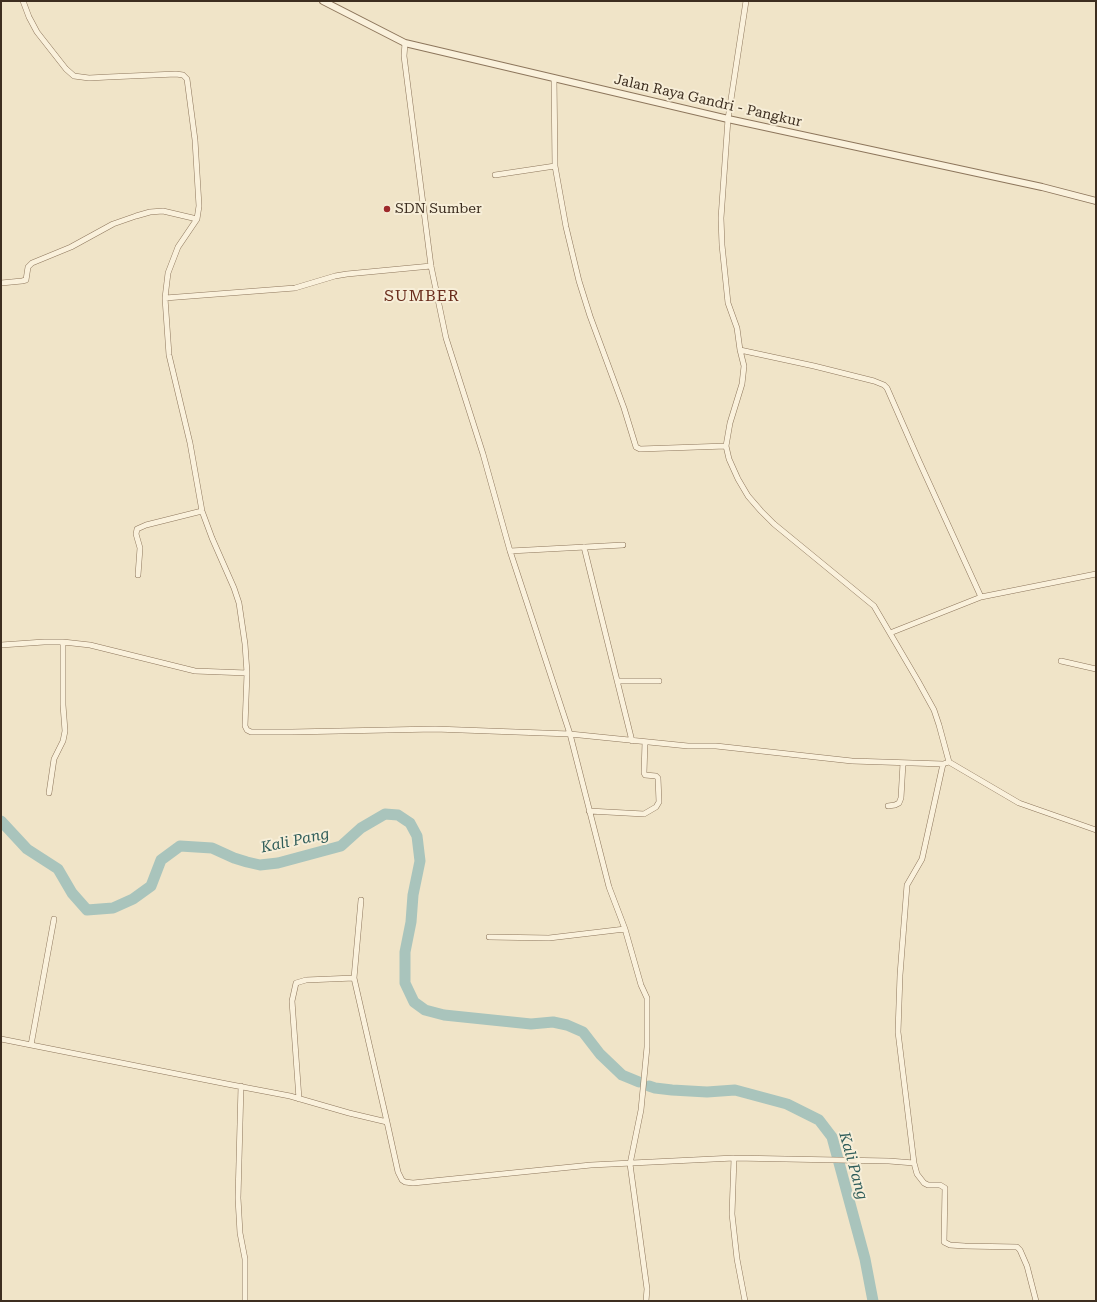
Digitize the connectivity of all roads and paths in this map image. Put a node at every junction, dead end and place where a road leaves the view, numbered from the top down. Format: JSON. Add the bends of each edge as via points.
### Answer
{"nodes":[{"id":1,"x":23,"y":1,"type":"edge"},
{"id":2,"x":322,"y":1,"type":"edge"},
{"id":3,"x":746,"y":1,"type":"edge"},
{"id":4,"x":405,"y":43,"type":"junction"},
{"id":5,"x":554,"y":78,"type":"junction"},
{"id":6,"x":728,"y":119,"type":"junction"},
{"id":7,"x":555,"y":166,"type":"junction"},
{"id":8,"x":495,"y":174,"type":"dead end"},
{"id":9,"x":1096,"y":201,"type":"edge"},
{"id":10,"x":196,"y":219,"type":"junction"},
{"id":11,"x":431,"y":266,"type":"junction"},
{"id":12,"x":1,"y":283,"type":"edge"},
{"id":13,"x":165,"y":298,"type":"junction"},
{"id":14,"x":740,"y":350,"type":"junction"},
{"id":15,"x":726,"y":446,"type":"junction"},
{"id":16,"x":202,"y":511,"type":"junction"},
{"id":17,"x":623,"y":545,"type":"dead end"},
{"id":18,"x":584,"y":547,"type":"junction"},
{"id":19,"x":510,"y":551,"type":"junction"},
{"id":20,"x":1096,"y":574,"type":"edge"},
{"id":21,"x":138,"y":575,"type":"dead end"},
{"id":22,"x":978,"y":599,"type":"junction"},
{"id":23,"x":890,"y":633,"type":"junction"},
{"id":24,"x":63,"y":642,"type":"junction"},
{"id":25,"x":1,"y":646,"type":"edge"},
{"id":26,"x":1061,"y":661,"type":"dead end"},
{"id":27,"x":1096,"y":669,"type":"edge"},
{"id":28,"x":247,"y":673,"type":"junction"},
{"id":29,"x":659,"y":680,"type":"dead end"},
{"id":30,"x":618,"y":681,"type":"junction"},
{"id":31,"x":570,"y":734,"type":"junction"},
{"id":32,"x":632,"y":741,"type":"junction"},
{"id":33,"x":645,"y":742,"type":"junction"},
{"id":34,"x":949,"y":762,"type":"junction"},
{"id":35,"x":903,"y":763,"type":"junction"},
{"id":36,"x":943,"y":764,"type":"junction"},
{"id":37,"x":49,"y":793,"type":"dead end"},
{"id":38,"x":888,"y":806,"type":"dead end"},
{"id":39,"x":589,"y":810,"type":"junction"},
{"id":40,"x":1096,"y":830,"type":"edge"},
{"id":41,"x":361,"y":900,"type":"dead end"},
{"id":42,"x":54,"y":919,"type":"dead end"},
{"id":43,"x":625,"y":929,"type":"junction"},
{"id":44,"x":489,"y":938,"type":"dead end"},
{"id":45,"x":354,"y":978,"type":"junction"},
{"id":46,"x":1,"y":1039,"type":"edge"},
{"id":47,"x":31,"y":1045,"type":"junction"},
{"id":48,"x":241,"y":1086,"type":"junction"},
{"id":49,"x":299,"y":1099,"type":"junction"},
{"id":50,"x":388,"y":1122,"type":"junction"},
{"id":51,"x":734,"y":1158,"type":"junction"},
{"id":52,"x":914,"y":1163,"type":"junction"},
{"id":53,"x":630,"y":1164,"type":"junction"},
{"id":54,"x":245,"y":1301,"type":"edge"},
{"id":55,"x":646,"y":1301,"type":"edge"},
{"id":56,"x":745,"y":1301,"type":"edge"},
{"id":57,"x":1036,"y":1301,"type":"edge"}],
"edges":[{"from":1,"to":10,"type":"street","via":[[37,32],[74,76],[108,78],[183,74],[186,77],[198,174],[200,206]]},
{"from":2,"to":4,"type":"street","name":"Jalan Raya Gandri - Pangkur"},
{"from":3,"to":6,"type":"street"},
{"from":4,"to":5,"type":"street","name":"Jalan Raya Gandri - Pangkur"},
{"from":4,"to":11,"type":"street","via":[[404,56]]},
{"from":5,"to":6,"type":"street","name":"Jalan Raya Gandri - Pangkur"},
{"from":5,"to":7,"type":"street"},
{"from":6,"to":9,"type":"street","name":"Jalan Raya Gandri - Pangkur"},
{"from":6,"to":14,"type":"street","via":[[721,218],[722,244],[728,303],[737,328]]},
{"from":7,"to":8,"type":"street"},
{"from":7,"to":15,"type":"street","via":[[579,281],[636,447],[640,449]]},
{"from":10,"to":12,"type":"street","via":[[163,211],[136,216],[113,224],[70,247],[32,263],[28,267],[26,280],[22,282]]},
{"from":10,"to":13,"type":"street","via":[[172,261]]},
{"from":11,"to":13,"type":"street","via":[[348,274],[295,288]]},
{"from":11,"to":19,"type":"street","via":[[446,338],[483,454]]},
{"from":13,"to":16,"type":"street","via":[[169,355],[190,443]]},
{"from":14,"to":15,"type":"street","via":[[744,366],[742,384],[730,422]]},
{"from":14,"to":22,"type":"street","via":[[874,381],[887,388]]},
{"from":15,"to":23,"type":"street","via":[[738,478],[748,496],[762,512],[874,606]]},
{"from":16,"to":21,"type":"street","via":[[146,524],[137,529],[140,548]]},
{"from":16,"to":28,"type":"street","via":[[234,588],[245,644]]},
{"from":17,"to":18,"type":"street"},
{"from":18,"to":19,"type":"street"},
{"from":18,"to":30,"type":"street"},
{"from":19,"to":31,"type":"street"},
{"from":20,"to":22,"type":"street"},
{"from":22,"to":23,"type":"street"},
{"from":23,"to":34,"type":"street","via":[[934,710]]},
{"from":24,"to":25,"type":"street"},
{"from":24,"to":28,"type":"street","via":[[90,645],[195,671]]},
{"from":24,"to":37,"type":"street","via":[[65,731],[63,742],[54,759]]},
{"from":26,"to":27,"type":"street"},
{"from":28,"to":31,"type":"street","via":[[245,726],[251,732],[435,729]]},
{"from":29,"to":30,"type":"street"},
{"from":30,"to":32,"type":"street"},
{"from":31,"to":32,"type":"street"},
{"from":31,"to":39,"type":"street"},
{"from":32,"to":33,"type":"street"},
{"from":33,"to":35,"type":"street","via":[[716,746],[852,761]]},
{"from":33,"to":39,"type":"street","via":[[644,773],[658,778],[659,802],[656,807],[644,814]]},
{"from":34,"to":36,"type":"street"},
{"from":34,"to":40,"type":"street","via":[[1019,803]]},
{"from":35,"to":36,"type":"street"},
{"from":35,"to":38,"type":"street","via":[[899,802]]},
{"from":36,"to":52,"type":"street","via":[[922,859],[907,885],[900,975],[898,1032]]},
{"from":39,"to":43,"type":"street","via":[[609,887]]},
{"from":41,"to":45,"type":"street"},
{"from":42,"to":47,"type":"street"},
{"from":43,"to":44,"type":"street","via":[[549,938]]},
{"from":43,"to":53,"type":"street","via":[[647,998],[647,1047],[641,1110]]},
{"from":45,"to":49,"type":"street","via":[[306,980],[296,983],[292,1001]]},
{"from":45,"to":50,"type":"street"},
{"from":46,"to":47,"type":"street"},
{"from":47,"to":48,"type":"street"},
{"from":48,"to":49,"type":"street"},
{"from":48,"to":54,"type":"street","via":[[238,1198],[240,1233],[246,1259]]},
{"from":49,"to":50,"type":"street"},
{"from":50,"to":53,"type":"street","via":[[398,1172],[405,1182],[591,1165]]},
{"from":51,"to":52,"type":"street"},
{"from":51,"to":53,"type":"street"},
{"from":51,"to":56,"type":"street","via":[[732,1214]]},
{"from":52,"to":57,"type":"street","via":[[924,1184],[940,1185],[945,1188],[944,1242],[965,1246],[1017,1246]]},
{"from":53,"to":55,"type":"street","via":[[647,1289]]}]}
